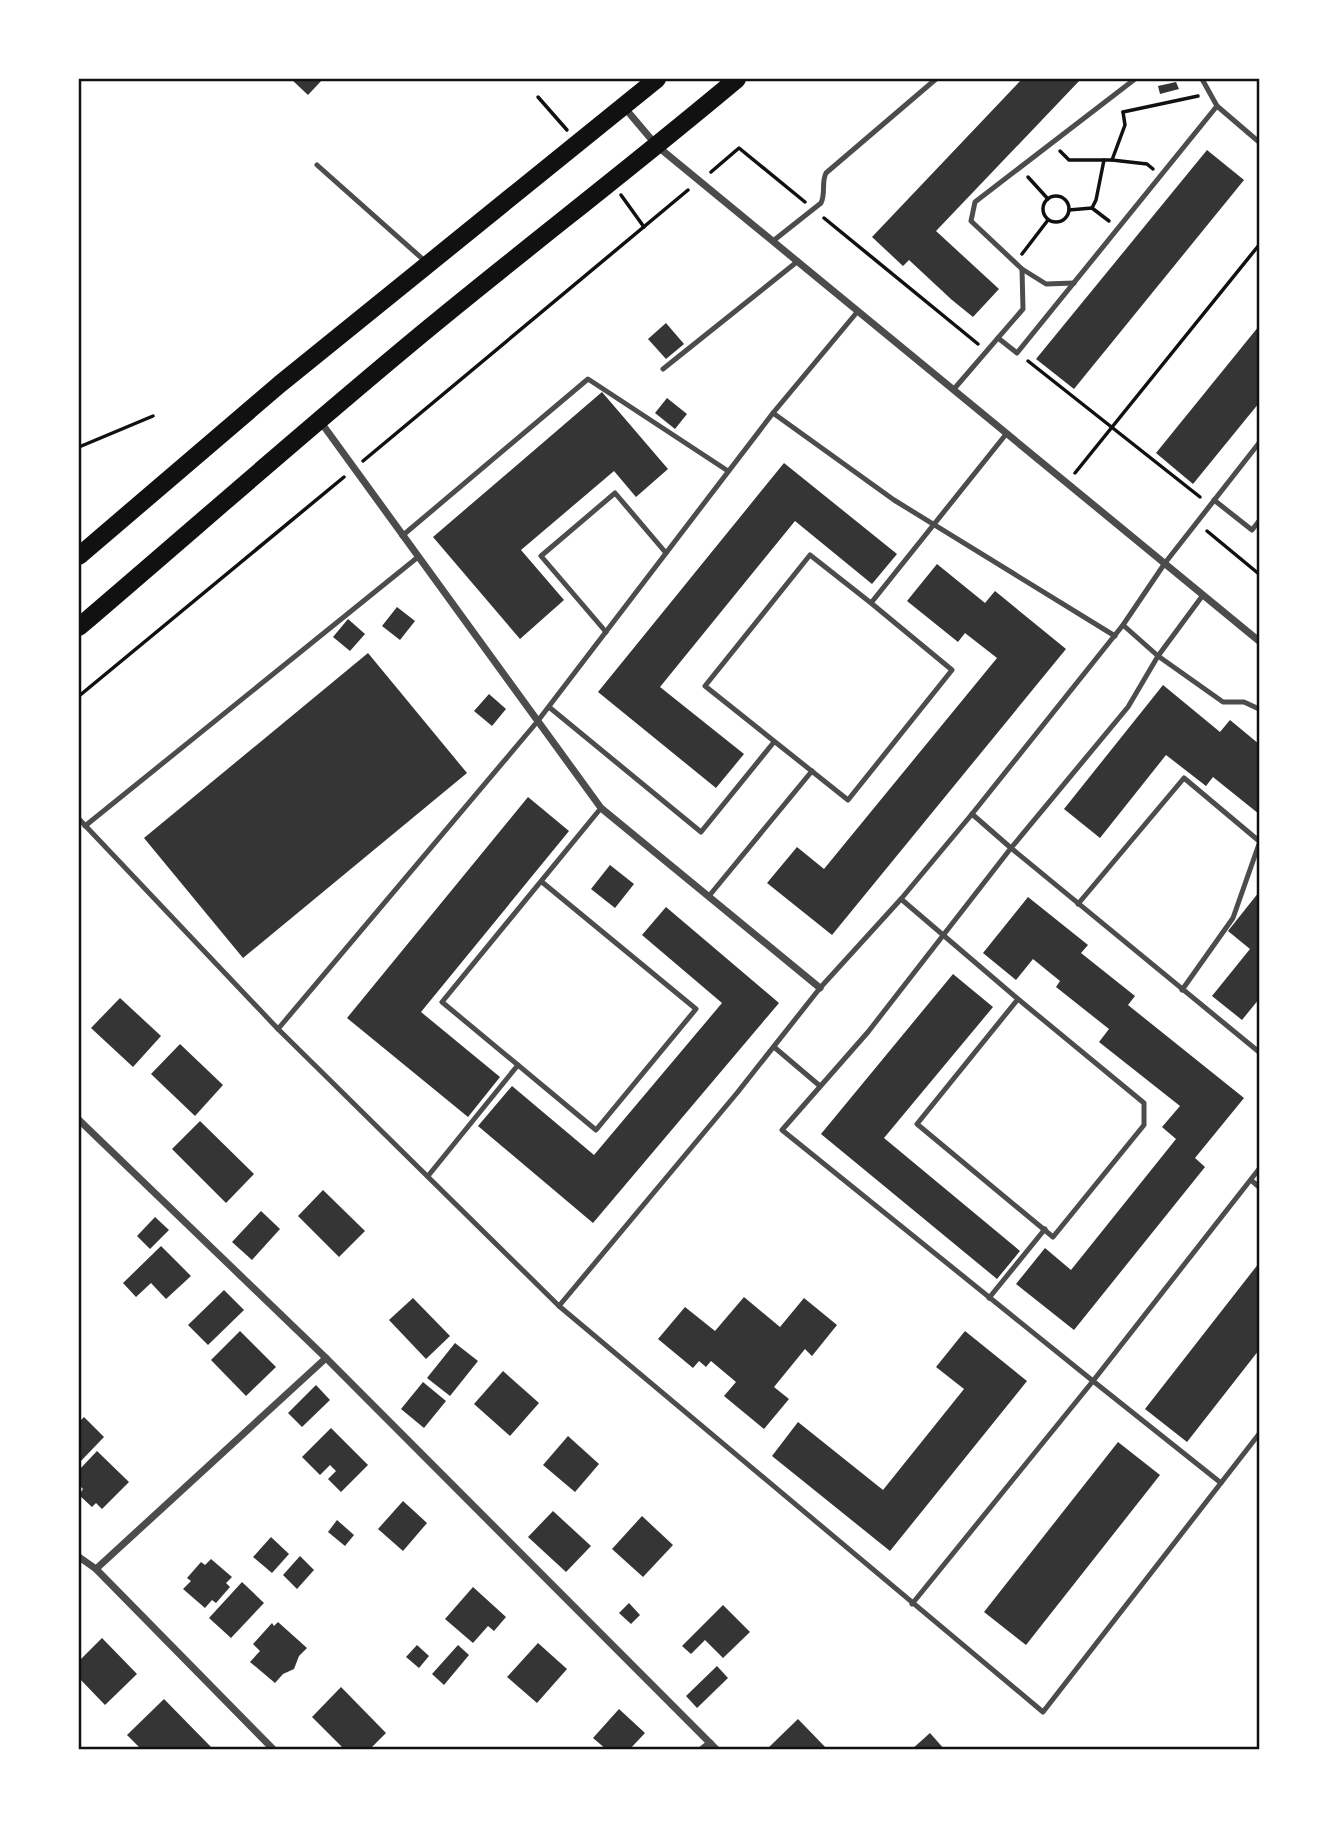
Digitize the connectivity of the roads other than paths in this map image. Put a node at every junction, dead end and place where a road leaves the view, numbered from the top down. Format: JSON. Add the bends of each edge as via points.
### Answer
{"nodes":[{"id":1,"x":657,"y":79,"type":"edge"},
{"id":2,"x":737,"y":79,"type":"edge"},
{"id":3,"x":936,"y":79,"type":"edge"},
{"id":4,"x":1135,"y":79,"type":"edge"},
{"id":5,"x":1202,"y":79,"type":"edge"},
{"id":6,"x":1217,"y":106,"type":"junction"},
{"id":7,"x":623,"y":107,"type":"junction"},
{"id":8,"x":1259,"y":142,"type":"edge"},
{"id":9,"x":657,"y":146,"type":"junction"},
{"id":10,"x":317,"y":165,"type":"dead end"},
{"id":11,"x":773,"y":241,"type":"junction"},
{"id":12,"x":798,"y":261,"type":"junction"},
{"id":13,"x":429,"y":264,"type":"junction"},
{"id":14,"x":1022,"y":269,"type":"junction"},
{"id":15,"x":1074,"y":283,"type":"junction"},
{"id":16,"x":858,"y":311,"type":"junction"},
{"id":17,"x":998,"y":338,"type":"junction"},
{"id":18,"x":663,"y":369,"type":"dead end"},
{"id":19,"x":954,"y":389,"type":"junction"},
{"id":20,"x":773,"y":413,"type":"junction"},
{"id":21,"x":320,"y":421,"type":"junction"},
{"id":22,"x":1007,"y":433,"type":"junction"},
{"id":23,"x":1259,"y":443,"type":"edge"},
{"id":24,"x":728,"y":471,"type":"junction"},
{"id":25,"x":1212,"y":503,"type":"junction"},
{"id":26,"x":1259,"y":522,"type":"edge"},
{"id":27,"x":934,"y":524,"type":"junction"},
{"id":28,"x":402,"y":536,"type":"junction"},
{"id":29,"x":666,"y":553,"type":"junction"},
{"id":30,"x":79,"y":556,"type":"edge"},
{"id":31,"x":418,"y":557,"type":"junction"},
{"id":32,"x":1165,"y":563,"type":"junction"},
{"id":33,"x":1203,"y":595,"type":"junction"},
{"id":34,"x":871,"y":603,"type":"junction"},
{"id":35,"x":1123,"y":625,"type":"junction"},
{"id":36,"x":79,"y":627,"type":"edge"},
{"id":37,"x":606,"y":632,"type":"junction"},
{"id":38,"x":1115,"y":636,"type":"junction"},
{"id":39,"x":1259,"y":641,"type":"edge"},
{"id":40,"x":1158,"y":656,"type":"junction"},
{"id":41,"x":549,"y":706,"type":"junction"},
{"id":42,"x":1259,"y":709,"type":"edge"},
{"id":43,"x":537,"y":722,"type":"junction"},
{"id":44,"x":774,"y":742,"type":"junction"},
{"id":45,"x":812,"y":771,"type":"junction"},
{"id":46,"x":601,"y":808,"type":"junction"},
{"id":47,"x":972,"y":814,"type":"junction"},
{"id":48,"x":79,"y":819,"type":"edge"},
{"id":49,"x":85,"y":826,"type":"junction"},
{"id":50,"x":1259,"y":843,"type":"edge"},
{"id":51,"x":1011,"y":848,"type":"junction"},
{"id":52,"x":542,"y":882,"type":"junction"},
{"id":53,"x":709,"y":896,"type":"junction"},
{"id":54,"x":901,"y":899,"type":"junction"},
{"id":55,"x":1078,"y":904,"type":"junction"},
{"id":56,"x":944,"y":935,"type":"junction"},
{"id":57,"x":820,"y":989,"type":"junction"},
{"id":58,"x":1182,"y":990,"type":"junction"},
{"id":59,"x":1018,"y":999,"type":"junction"},
{"id":60,"x":278,"y":1029,"type":"junction"},
{"id":61,"x":774,"y":1046,"type":"junction"},
{"id":62,"x":1259,"y":1052,"type":"edge"},
{"id":63,"x":518,"y":1065,"type":"junction"},
{"id":64,"x":820,"y":1086,"type":"junction"},
{"id":65,"x":79,"y":1120,"type":"edge"},
{"id":66,"x":1259,"y":1169,"type":"edge"},
{"id":67,"x":428,"y":1176,"type":"junction"},
{"id":68,"x":1251,"y":1180,"type":"junction"},
{"id":69,"x":1259,"y":1187,"type":"edge"},
{"id":70,"x":1045,"y":1229,"type":"junction"},
{"id":71,"x":989,"y":1298,"type":"junction"},
{"id":72,"x":559,"y":1306,"type":"junction"},
{"id":73,"x":326,"y":1358,"type":"junction"},
{"id":74,"x":1093,"y":1381,"type":"junction"},
{"id":75,"x":1259,"y":1434,"type":"edge"},
{"id":76,"x":1221,"y":1483,"type":"junction"},
{"id":77,"x":79,"y":1557,"type":"edge"},
{"id":78,"x":96,"y":1569,"type":"junction"},
{"id":79,"x":912,"y":1604,"type":"junction"},
{"id":80,"x":710,"y":1742,"type":"junction"},
{"id":81,"x":274,"y":1750,"type":"edge"},
{"id":82,"x":701,"y":1750,"type":"edge"},
{"id":83,"x":717,"y":1750,"type":"edge"}],
"edges":[{"from":1,"to":7,"type":"main road"},
{"from":2,"to":9,"type":"main road"},
{"from":3,"to":11,"type":"lane","via":[[826,173],[823,197]]},
{"from":4,"to":14,"type":"lane","via":[[975,202],[971,221]]},
{"from":5,"to":6,"type":"lane"},
{"from":6,"to":8,"type":"lane"},
{"from":6,"to":15,"type":"lane"},
{"from":7,"to":9,"type":"street"},
{"from":7,"to":13,"type":"main road"},
{"from":9,"to":11,"type":"street"},
{"from":9,"to":21,"type":"main road"},
{"from":10,"to":13,"type":"lane"},
{"from":11,"to":12,"type":"street"},
{"from":12,"to":16,"type":"street"},
{"from":12,"to":18,"type":"lane"},
{"from":13,"to":30,"type":"main road"},
{"from":14,"to":15,"type":"lane","via":[[1046,284]]},
{"from":14,"to":17,"type":"lane","via":[[1023,309]]},
{"from":15,"to":17,"type":"lane","via":[[1017,353]]},
{"from":16,"to":19,"type":"street"},
{"from":16,"to":20,"type":"lane"},
{"from":17,"to":19,"type":"lane"},
{"from":19,"to":22,"type":"street"},
{"from":20,"to":24,"type":"lane"},
{"from":20,"to":27,"type":"lane"},
{"from":21,"to":28,"type":"street"},
{"from":21,"to":36,"type":"main road"},
{"from":22,"to":27,"type":"lane"},
{"from":22,"to":32,"type":"street"},
{"from":23,"to":25,"type":"lane"},
{"from":24,"to":28,"type":"lane","via":[[588,379]]},
{"from":24,"to":29,"type":"lane"},
{"from":25,"to":26,"type":"lane","via":[[1252,530]]},
{"from":25,"to":32,"type":"lane"},
{"from":27,"to":34,"type":"lane"},
{"from":27,"to":38,"type":"lane"},
{"from":28,"to":31,"type":"street"},
{"from":29,"to":37,"type":"lane"},
{"from":29,"to":37,"type":"lane","via":[[615,493],[541,556]]},
{"from":31,"to":43,"type":"street"},
{"from":31,"to":49,"type":"lane"},
{"from":32,"to":33,"type":"street"},
{"from":32,"to":35,"type":"lane"},
{"from":33,"to":39,"type":"street"},
{"from":33,"to":40,"type":"lane"},
{"from":34,"to":44,"type":"lane","via":[[810,555],[705,686]]},
{"from":34,"to":45,"type":"lane","via":[[952,670],[848,800]]},
{"from":35,"to":38,"type":"lane"},
{"from":35,"to":40,"type":"lane"},
{"from":37,"to":41,"type":"lane"},
{"from":38,"to":47,"type":"lane"},
{"from":40,"to":42,"type":"lane","via":[[1223,702],[1244,702]]},
{"from":40,"to":51,"type":"lane","via":[[1128,707]]},
{"from":41,"to":43,"type":"lane"},
{"from":41,"to":44,"type":"lane","via":[[701,832]]},
{"from":43,"to":46,"type":"street"},
{"from":43,"to":60,"type":"lane"},
{"from":44,"to":45,"type":"lane"},
{"from":45,"to":53,"type":"lane"},
{"from":46,"to":52,"type":"lane"},
{"from":46,"to":53,"type":"street"},
{"from":47,"to":51,"type":"lane"},
{"from":47,"to":54,"type":"lane"},
{"from":48,"to":49,"type":"lane"},
{"from":49,"to":60,"type":"lane"},
{"from":50,"to":55,"type":"lane","via":[[1184,778]]},
{"from":50,"to":58,"type":"lane","via":[[1233,918]]},
{"from":51,"to":55,"type":"lane"},
{"from":51,"to":56,"type":"lane"},
{"from":52,"to":63,"type":"lane","via":[[442,1002]]},
{"from":52,"to":63,"type":"lane","via":[[695,1009],[596,1130]]},
{"from":53,"to":57,"type":"street"},
{"from":54,"to":56,"type":"lane"},
{"from":54,"to":57,"type":"lane"},
{"from":55,"to":58,"type":"lane"},
{"from":56,"to":59,"type":"lane"},
{"from":56,"to":64,"type":"lane"},
{"from":57,"to":61,"type":"lane"},
{"from":58,"to":62,"type":"lane"},
{"from":59,"to":70,"type":"lane","via":[[917,1124]]},
{"from":59,"to":70,"type":"lane","via":[[1143,1103],[1144,1125],[1053,1237]]},
{"from":60,"to":67,"type":"lane"},
{"from":61,"to":64,"type":"lane"},
{"from":61,"to":72,"type":"lane"},
{"from":63,"to":67,"type":"lane"},
{"from":64,"to":71,"type":"lane","via":[[782,1130]]},
{"from":65,"to":73,"type":"street"},
{"from":66,"to":68,"type":"lane"},
{"from":67,"to":72,"type":"lane"},
{"from":68,"to":69,"type":"lane"},
{"from":68,"to":74,"type":"lane"},
{"from":70,"to":71,"type":"lane"},
{"from":71,"to":74,"type":"lane"},
{"from":72,"to":79,"type":"lane"},
{"from":73,"to":78,"type":"street"},
{"from":73,"to":80,"type":"street"},
{"from":74,"to":76,"type":"lane"},
{"from":74,"to":79,"type":"lane"},
{"from":75,"to":76,"type":"lane"},
{"from":76,"to":79,"type":"lane","via":[[1042,1712]]},
{"from":77,"to":78,"type":"street"},
{"from":78,"to":81,"type":"street"},
{"from":80,"to":82,"type":"street"},
{"from":80,"to":83,"type":"street"}]}
